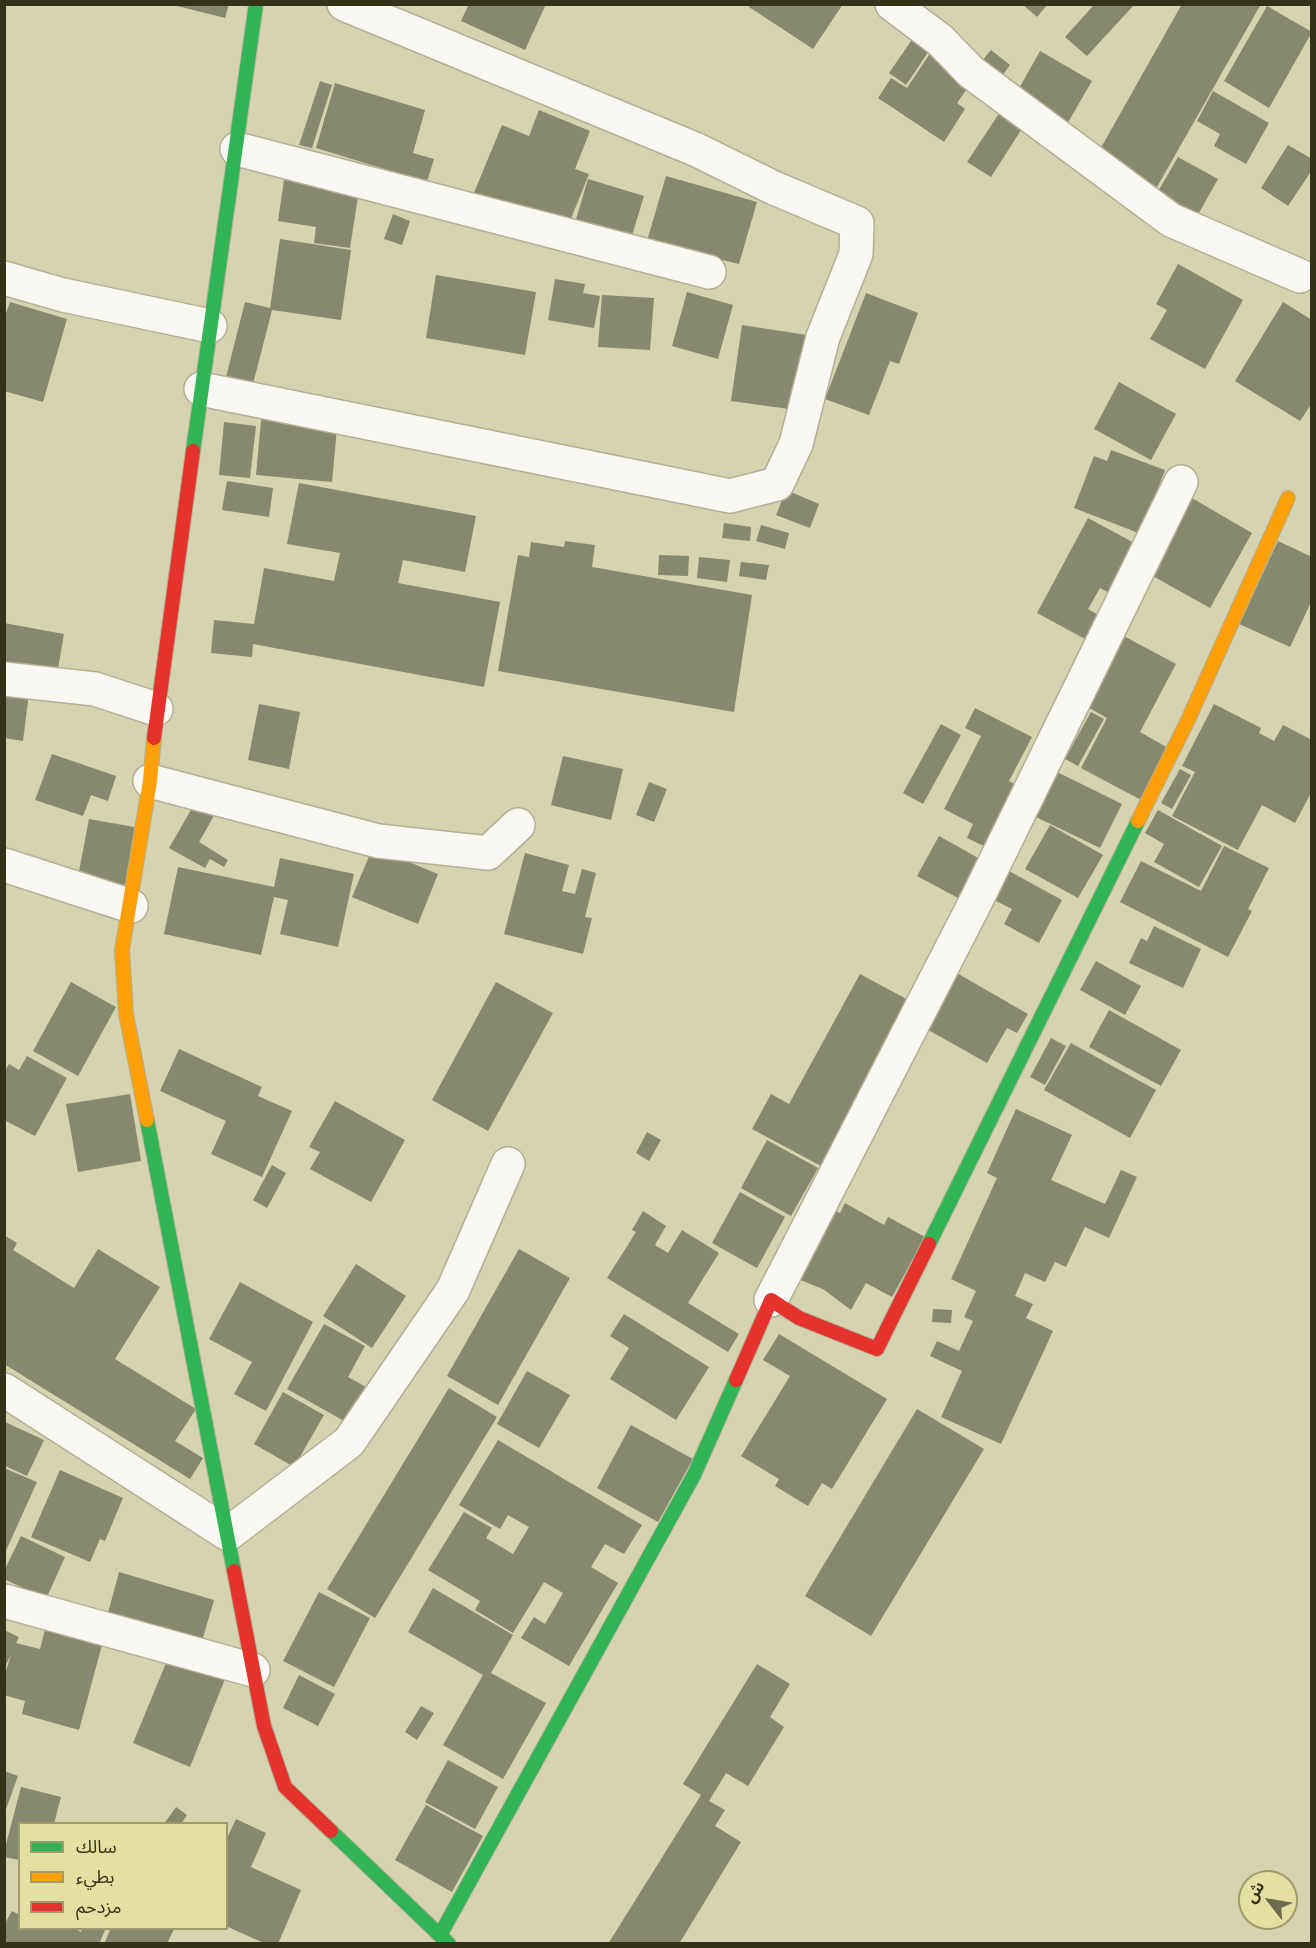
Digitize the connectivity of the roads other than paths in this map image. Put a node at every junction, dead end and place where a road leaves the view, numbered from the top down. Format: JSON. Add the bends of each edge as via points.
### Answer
{"nodes":[{"id":1,"x":256,"y":4,"type":"edge"},
{"id":2,"x":344,"y":4,"type":"edge"},
{"id":3,"x":892,"y":4,"type":"edge"},
{"id":4,"x":237,"y":149,"type":"junction"},
{"id":5,"x":709,"y":272,"type":"dead end"},
{"id":6,"x":1300,"y":276,"type":"dead end"},
{"id":7,"x":4,"y":278,"type":"edge"},
{"id":8,"x":210,"y":326,"type":"junction"},
{"id":9,"x":201,"y":389,"type":"junction"},
{"id":10,"x":1181,"y":482,"type":"dead end"},
{"id":11,"x":1288,"y":498,"type":"dead end"},
{"id":12,"x":4,"y":679,"type":"edge"},
{"id":13,"x":156,"y":709,"type":"junction"},
{"id":14,"x":150,"y":781,"type":"junction"},
{"id":15,"x":518,"y":825,"type":"dead end"},
{"id":16,"x":4,"y":865,"type":"edge"},
{"id":17,"x":131,"y":906,"type":"junction"},
{"id":18,"x":508,"y":1164,"type":"dead end"},
{"id":19,"x":771,"y":1300,"type":"junction"},
{"id":20,"x":4,"y":1390,"type":"edge"},
{"id":21,"x":228,"y":1534,"type":"junction"},
{"id":22,"x":4,"y":1601,"type":"edge"},
{"id":23,"x":254,"y":1670,"type":"junction"},
{"id":24,"x":445,"y":1939,"type":"edge"}],
"edges":[{"from":1,"to":4,"type":"street"},
{"from":2,"to":9,"type":"street","via":[[697,150],[856,223],[856,254],[823,337],[796,444],[777,484],[730,496]]},
{"from":3,"to":6,"type":"street","via":[[940,40],[970,72],[1171,220]]},
{"from":4,"to":5,"type":"street"},
{"from":4,"to":8,"type":"street"},
{"from":7,"to":8,"type":"street","via":[[63,295]]},
{"from":8,"to":9,"type":"street"},
{"from":9,"to":13,"type":"street"},
{"from":10,"to":19,"type":"street","via":[[976,901]]},
{"from":11,"to":19,"type":"street","via":[[1188,720],[877,1349],[799,1318]]},
{"from":12,"to":13,"type":"street","via":[[95,689]]},
{"from":13,"to":14,"type":"street"},
{"from":14,"to":15,"type":"street","via":[[378,841],[488,853]]},
{"from":14,"to":17,"type":"street"},
{"from":16,"to":17,"type":"street"},
{"from":17,"to":21,"type":"street","via":[[122,950],[126,1014]]},
{"from":18,"to":21,"type":"street","via":[[453,1290],[349,1442]]},
{"from":19,"to":24,"type":"street","via":[[694,1475]]},
{"from":20,"to":21,"type":"street"},
{"from":21,"to":23,"type":"street"},
{"from":22,"to":23,"type":"street"},
{"from":23,"to":24,"type":"street","via":[[264,1726],[285,1787]]}]}
